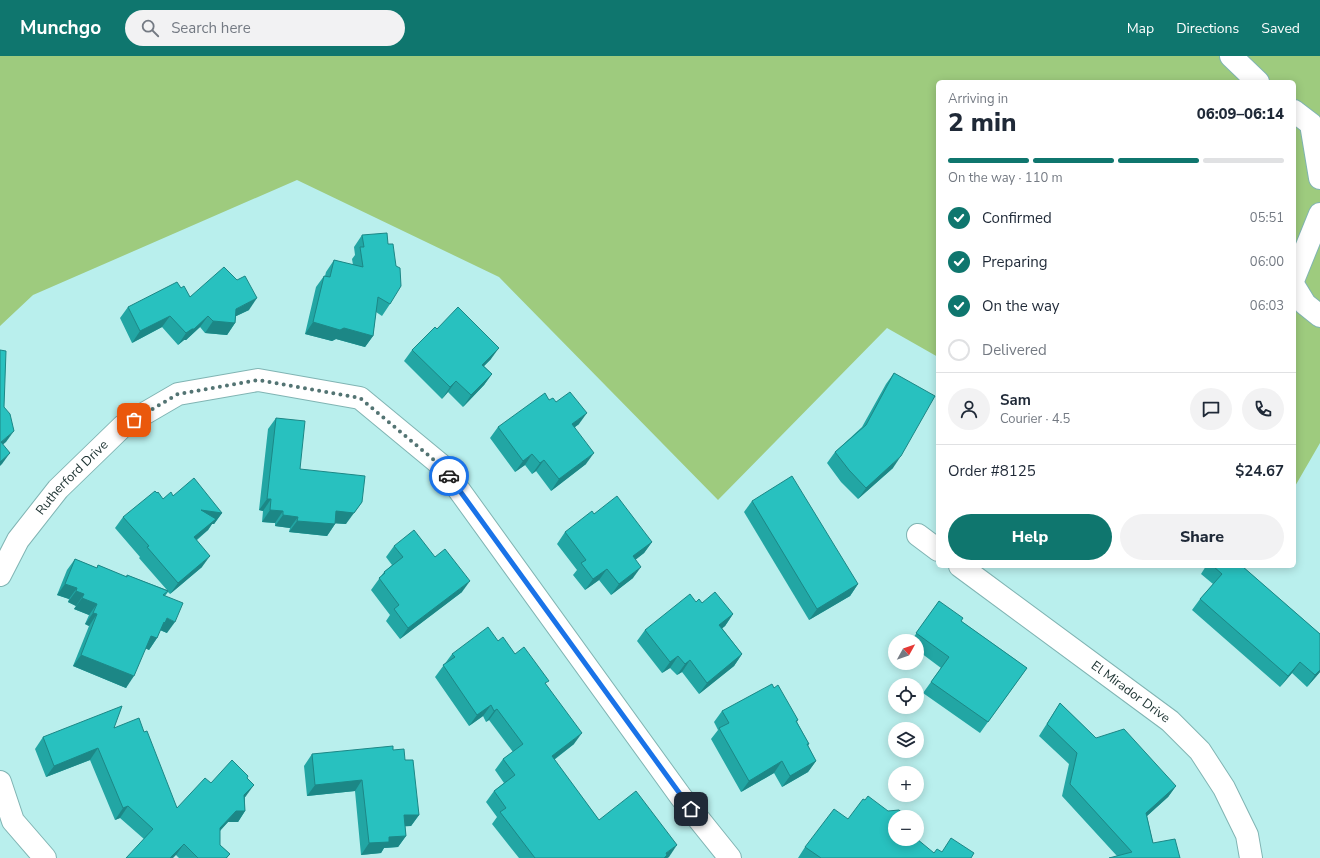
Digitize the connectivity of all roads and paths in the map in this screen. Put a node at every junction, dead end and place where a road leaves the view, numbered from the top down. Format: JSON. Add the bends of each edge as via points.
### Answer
{"nodes":[{"id":1,"x":1231,"y":56,"type":"edge"},
{"id":2,"x":1256,"y":80,"type":"edge"},
{"id":3,"x":1296,"y":113,"type":"edge"},
{"id":4,"x":1320,"y":178,"type":"edge"},
{"id":5,"x":1320,"y":214,"type":"edge"},
{"id":6,"x":1296,"y":273,"type":"edge"},
{"id":7,"x":1296,"y":289,"type":"edge"},
{"id":8,"x":1320,"y":316,"type":"edge"},
{"id":9,"x":918,"y":535,"type":"dead end"},
{"id":10,"x":936,"y":548,"type":"edge"},
{"id":11,"x":963,"y":568,"type":"edge"},
{"id":12,"x":0,"y":575,"type":"edge"},
{"id":13,"x":0,"y":782,"type":"edge"},
{"id":14,"x":45,"y":858,"type":"edge"},
{"id":15,"x":730,"y":858,"type":"edge"},
{"id":16,"x":1251,"y":858,"type":"edge"}],
"edges":[{"from":1,"to":2,"type":"street"},
{"from":3,"to":4,"type":"street","via":[[1311,124]]},
{"from":5,"to":6,"type":"street"},
{"from":7,"to":8,"type":"street","via":[[1305,304]]},
{"from":9,"to":10,"type":"street"},
{"from":11,"to":16,"type":"street","name":"El Mirador Drive","via":[[1170,721],[1200,751],[1224,788],[1247,835]]},
{"from":12,"to":15,"type":"street","name":"Rutherford Drive","via":[[18,540],[58,489],[123,426],[178,394],[258,380],[360,398],[440,465],[681,797]]},
{"from":13,"to":14,"type":"street","via":[[13,821]]}]}
